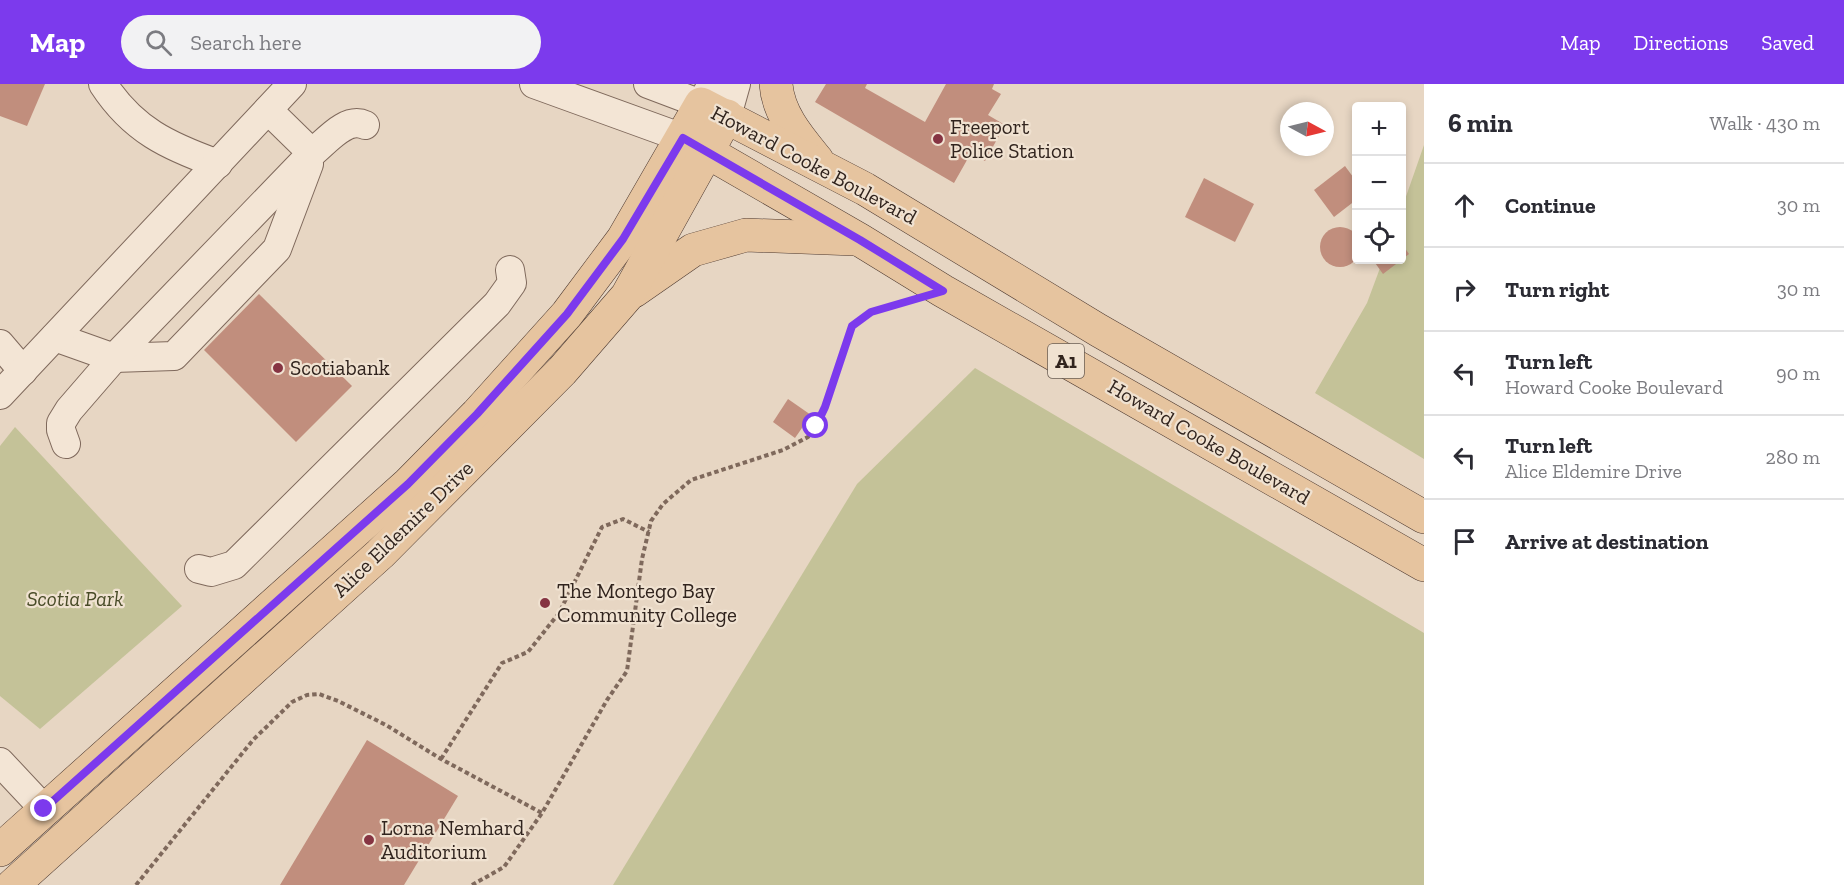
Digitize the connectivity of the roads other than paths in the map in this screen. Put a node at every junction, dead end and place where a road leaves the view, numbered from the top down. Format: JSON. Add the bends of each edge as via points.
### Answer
{"nodes":[{"id":1,"x":103,"y":84,"type":"edge"},
{"id":2,"x":292,"y":84,"type":"edge"},
{"id":3,"x":534,"y":84,"type":"edge"},
{"id":4,"x":648,"y":84,"type":"edge"},
{"id":5,"x":736,"y":84,"type":"edge"},
{"id":6,"x":776,"y":84,"type":"edge"},
{"id":7,"x":713,"y":102,"type":"edge"},
{"id":8,"x":268,"y":110,"type":"junction"},
{"id":9,"x":365,"y":124,"type":"dead end"},
{"id":10,"x":696,"y":145,"type":"junction"},
{"id":11,"x":312,"y":153,"type":"junction"},
{"id":12,"x":218,"y":164,"type":"junction"},
{"id":13,"x":825,"y":168,"type":"junction"},
{"id":14,"x":860,"y":240,"type":"junction"},
{"id":15,"x":510,"y":270,"type":"dead end"},
{"id":16,"x":627,"y":296,"type":"junction"},
{"id":17,"x":55,"y":337,"type":"junction"},
{"id":18,"x":0,"y":344,"type":"edge"},
{"id":19,"x":114,"y":358,"type":"junction"},
{"id":20,"x":22,"y":371,"type":"junction"},
{"id":21,"x":0,"y":394,"type":"edge"},
{"id":22,"x":66,"y":444,"type":"dead end"},
{"id":23,"x":1424,"y":517,"type":"edge"},
{"id":24,"x":1424,"y":565,"type":"edge"},
{"id":25,"x":199,"y":569,"type":"dead end"},
{"id":26,"x":0,"y":762,"type":"edge"},
{"id":27,"x":44,"y":809,"type":"junction"},
{"id":28,"x":0,"y":850,"type":"edge"},
{"id":29,"x":13,"y":885,"type":"edge"}],
"edges":[{"from":1,"to":12,"type":"street","via":[[144,131]]},
{"from":2,"to":8,"type":"street"},
{"from":3,"to":10,"type":"street"},
{"from":4,"to":7,"type":"street"},
{"from":5,"to":7,"type":"street"},
{"from":6,"to":13,"type":"main road","via":[[777,97],[795,133]]},
{"from":7,"to":10,"type":"main road"},
{"from":7,"to":13,"type":"main road","name":"Howard Cooke Boulevard","number":"A1"},
{"from":8,"to":11,"type":"street"},
{"from":8,"to":12,"type":"street"},
{"from":9,"to":11,"type":"street","via":[[346,125]]},
{"from":10,"to":14,"type":"main road","name":"Howard Cooke Boulevard","number":"A1"},
{"from":10,"to":16,"type":"main road","name":"Alice Eldemire Drive"},
{"from":10,"to":27,"type":"main road","name":"Alice Eldemire Drive","via":[[567,314],[477,414],[408,484]]},
{"from":11,"to":19,"type":"street"},
{"from":11,"to":19,"type":"street","via":[[277,249],[174,356]]},
{"from":12,"to":17,"type":"street"},
{"from":13,"to":23,"type":"main road","name":"Howard Cooke Boulevard","number":"A1"},
{"from":14,"to":16,"type":"main road","via":[[746,235],[693,250]]},
{"from":14,"to":24,"type":"main road","name":"Howard Cooke Boulevard","number":"A1"},
{"from":15,"to":25,"type":"street","via":[[512,283],[497,304],[234,565],[211,572]]},
{"from":16,"to":29,"type":"main road","name":"Alice Eldemire Drive","via":[[562,371],[380,554]]},
{"from":17,"to":19,"type":"street"},
{"from":17,"to":20,"type":"street"},
{"from":18,"to":20,"type":"street"},
{"from":19,"to":22,"type":"street","via":[[64,416],[61,430]]},
{"from":20,"to":21,"type":"street"},
{"from":26,"to":27,"type":"street"},
{"from":27,"to":28,"type":"main road","name":"Alice Eldemire Drive"}]}
